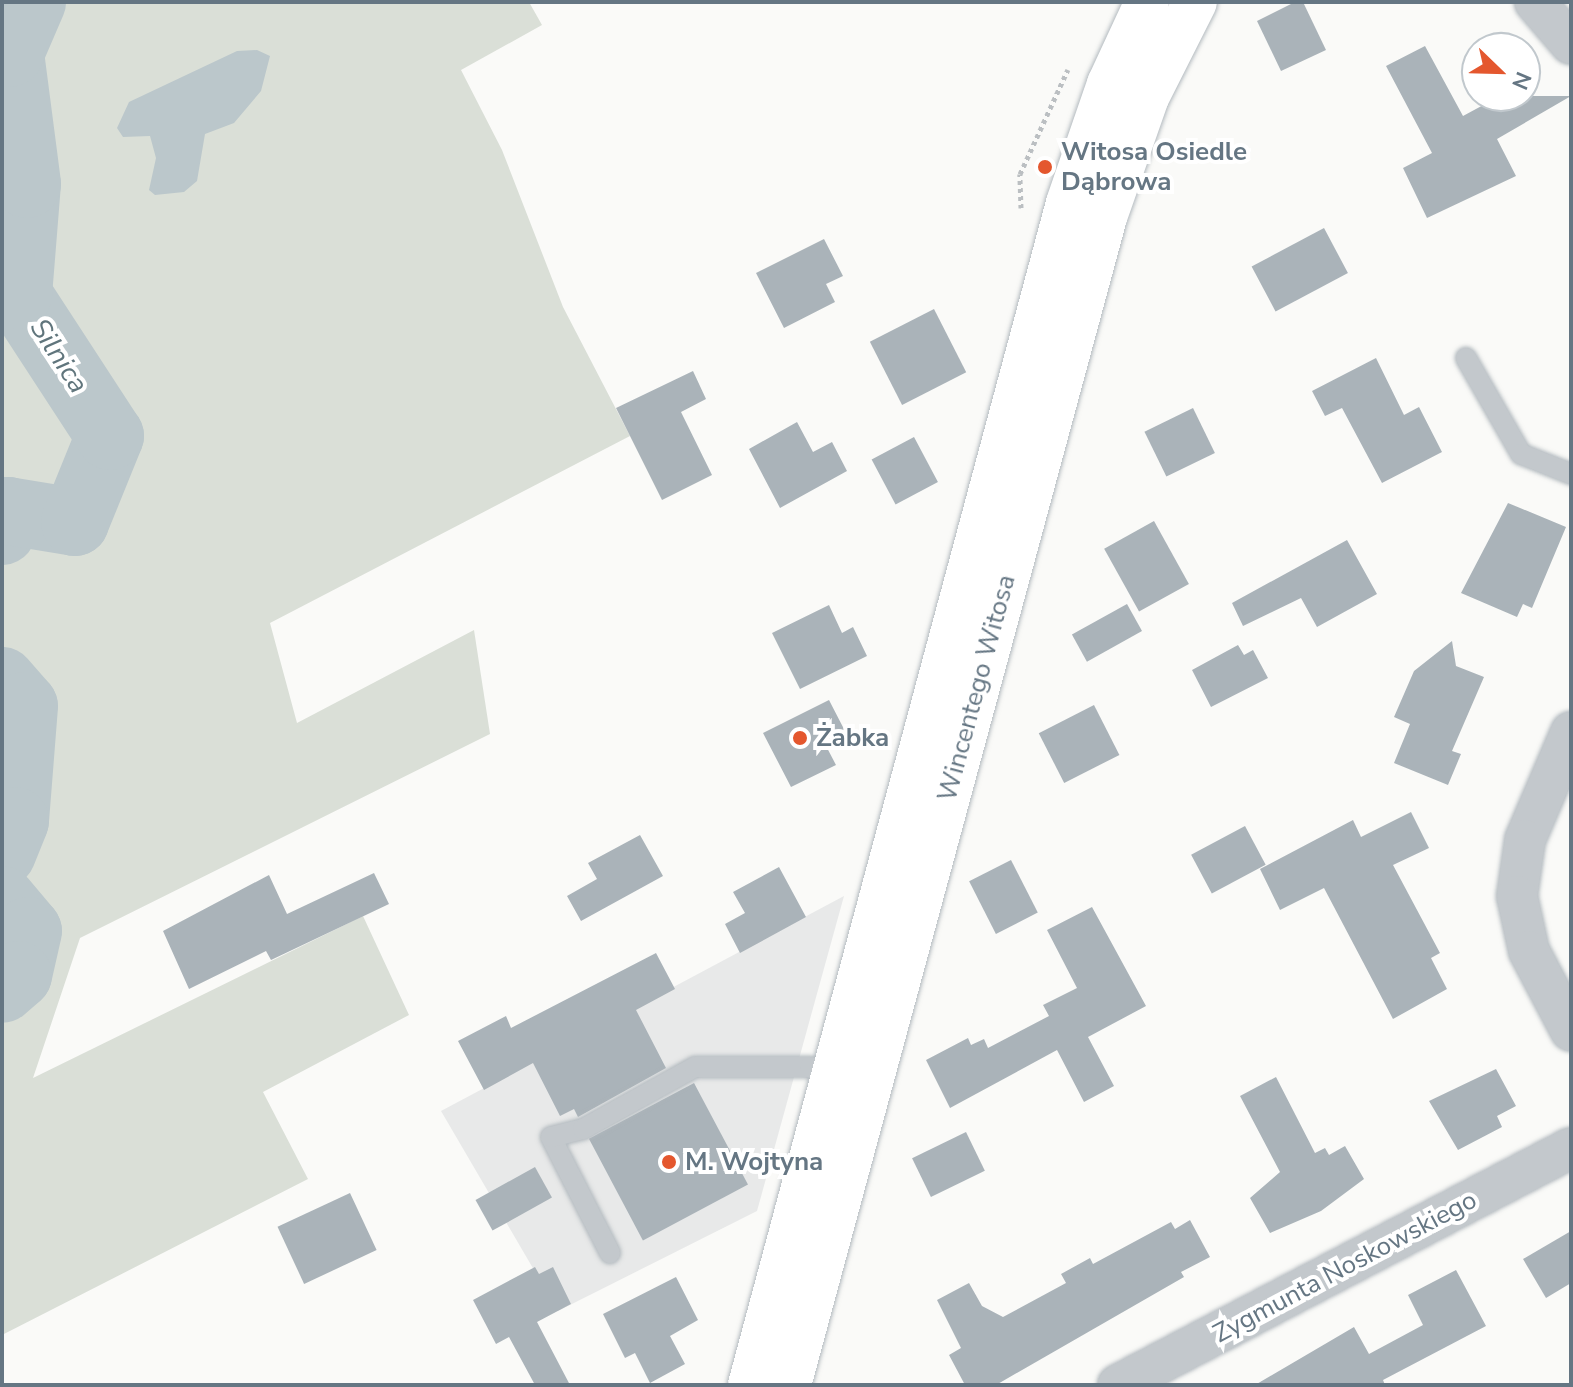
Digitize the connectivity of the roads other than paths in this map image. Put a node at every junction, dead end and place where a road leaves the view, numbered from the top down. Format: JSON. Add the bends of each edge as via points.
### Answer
{"nodes":[{"id":1,"x":1147,"y":2,"type":"edge"},
{"id":2,"x":1195,"y":2,"type":"edge"},
{"id":3,"x":1535,"y":2,"type":"edge"},
{"id":4,"x":1571,"y":44,"type":"edge"},
{"id":5,"x":1466,"y":358,"type":"dead end"},
{"id":6,"x":1571,"y":474,"type":"edge"},
{"id":7,"x":1566,"y":758,"type":"edge"},
{"id":8,"x":1571,"y":1031,"type":"edge"},
{"id":9,"x":850,"y":1085,"type":"junction"},
{"id":10,"x":1571,"y":1148,"type":"edge"},
{"id":11,"x":610,"y":1253,"type":"dead end"},
{"id":12,"x":750,"y":1385,"type":"edge"},
{"id":13,"x":789,"y":1385,"type":"edge"},
{"id":14,"x":1118,"y":1385,"type":"edge"}],
"edges":[{"from":1,"to":9,"type":"main road","name":"Wincentego Witosa","via":[[1109,84],[1068,203]]},
{"from":2,"to":9,"type":"main road","name":"Wincentego Witosa","via":[[1147,97],[1105,217]]},
{"from":3,"to":4,"type":"street"},
{"from":5,"to":6,"type":"lane","via":[[1521,454]]},
{"from":7,"to":8,"type":"street","via":[[1522,850],[1517,896],[1529,951]]},
{"from":9,"to":11,"type":"lane","via":[[810,1067],[695,1067],[583,1129],[551,1137]]},
{"from":9,"to":12,"type":"main road","name":"Wincentego Witosa"},
{"from":9,"to":13,"type":"main road","name":"Wincentego Witosa"},
{"from":10,"to":14,"type":"street","name":"Zygmunta Noskowskiego"}]}
